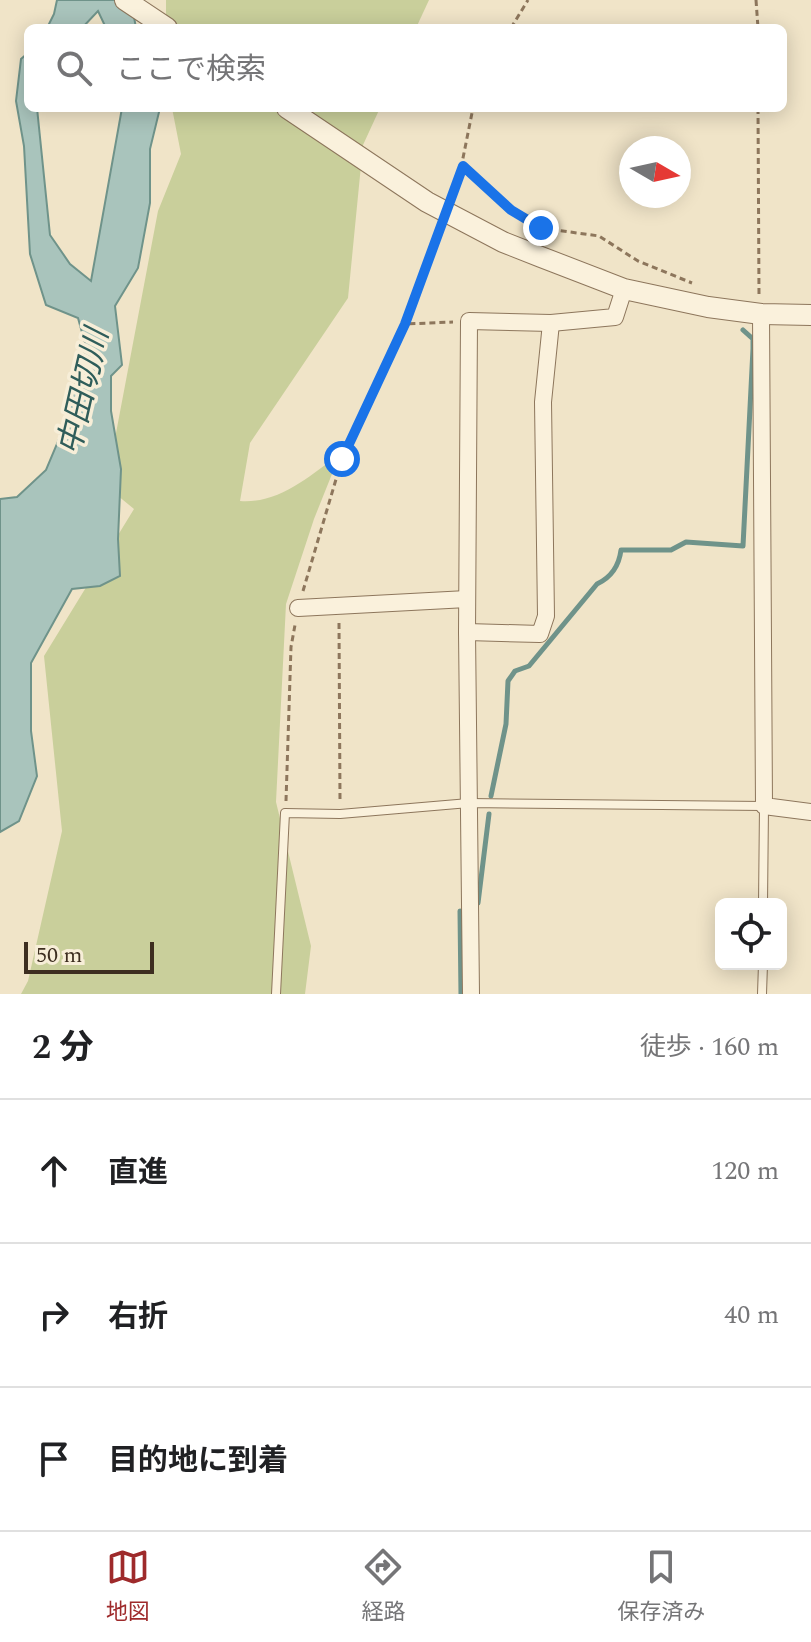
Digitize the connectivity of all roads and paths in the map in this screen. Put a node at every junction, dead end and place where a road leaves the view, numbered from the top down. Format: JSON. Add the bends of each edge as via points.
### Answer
{"nodes":[{"id":1,"x":125,"y":0,"type":"edge"},
{"id":2,"x":528,"y":0,"type":"edge"},
{"id":3,"x":756,"y":0,"type":"edge"},
{"id":4,"x":161,"y":24,"type":"edge"},
{"id":5,"x":513,"y":24,"type":"edge"},
{"id":6,"x":758,"y":24,"type":"edge"},
{"id":7,"x":293,"y":112,"type":"edge"},
{"id":8,"x":472,"y":112,"type":"edge"},
{"id":9,"x":758,"y":112,"type":"edge"},
{"id":10,"x":463,"y":166,"type":"junction"},
{"id":11,"x":624,"y":289,"type":"junction"},
{"id":12,"x":708,"y":307,"type":"junction"},
{"id":13,"x":761,"y":314,"type":"junction"},
{"id":14,"x":811,"y":315,"type":"edge"},
{"id":15,"x":469,"y":321,"type":"junction"},
{"id":16,"x":551,"y":323,"type":"junction"},
{"id":17,"x":405,"y":324,"type":"junction"},
{"id":18,"x":467,"y":599,"type":"junction"},
{"id":19,"x":298,"y":608,"type":"junction"},
{"id":20,"x":339,"y":608,"type":"junction"},
{"id":21,"x":467,"y":632,"type":"junction"},
{"id":22,"x":469,"y":803,"type":"junction"},
{"id":23,"x":764,"y":806,"type":"junction"},
{"id":24,"x":811,"y":812,"type":"edge"},
{"id":25,"x":285,"y":813,"type":"junction"},
{"id":26,"x":340,"y":814,"type":"junction"},
{"id":27,"x":763,"y":898,"type":"edge"},
{"id":28,"x":763,"y":970,"type":"edge"},
{"id":29,"x":276,"y":994,"type":"edge"},
{"id":30,"x":471,"y":994,"type":"edge"},
{"id":31,"x":762,"y":994,"type":"edge"}],
"edges":[{"from":1,"to":4,"type":"street"},
{"from":2,"to":5,"type":"path"},
{"from":3,"to":6,"type":"path"},
{"from":7,"to":11,"type":"street","via":[[427,202],[503,242]]},
{"from":8,"to":10,"type":"path"},
{"from":9,"to":13,"type":"path"},
{"from":10,"to":12,"type":"path","via":[[511,210],[541,228],[599,236],[638,261],[702,287]]},
{"from":10,"to":17,"type":"path","bridge":true},
{"from":11,"to":12,"type":"street"},
{"from":11,"to":16,"type":"street","via":[[615,317]]},
{"from":12,"to":13,"type":"street"},
{"from":13,"to":14,"type":"street"},
{"from":13,"to":23,"type":"street"},
{"from":15,"to":16,"type":"street"},
{"from":15,"to":17,"type":"path"},
{"from":15,"to":18,"type":"street"},
{"from":16,"to":21,"type":"street","via":[[543,402],[546,616],[540,634]]},
{"from":17,"to":19,"type":"path","via":[[342,459]]},
{"from":18,"to":20,"type":"street"},
{"from":18,"to":21,"type":"street"},
{"from":19,"to":20,"type":"street"},
{"from":19,"to":25,"type":"path","via":[[291,647]]},
{"from":20,"to":26,"type":"path"},
{"from":21,"to":22,"type":"street"},
{"from":22,"to":23,"type":"lane"},
{"from":22,"to":26,"type":"lane"},
{"from":22,"to":30,"type":"street"},
{"from":23,"to":24,"type":"street"},
{"from":23,"to":27,"type":"lane"},
{"from":25,"to":26,"type":"lane"},
{"from":25,"to":29,"type":"lane"},
{"from":28,"to":31,"type":"lane"}]}
